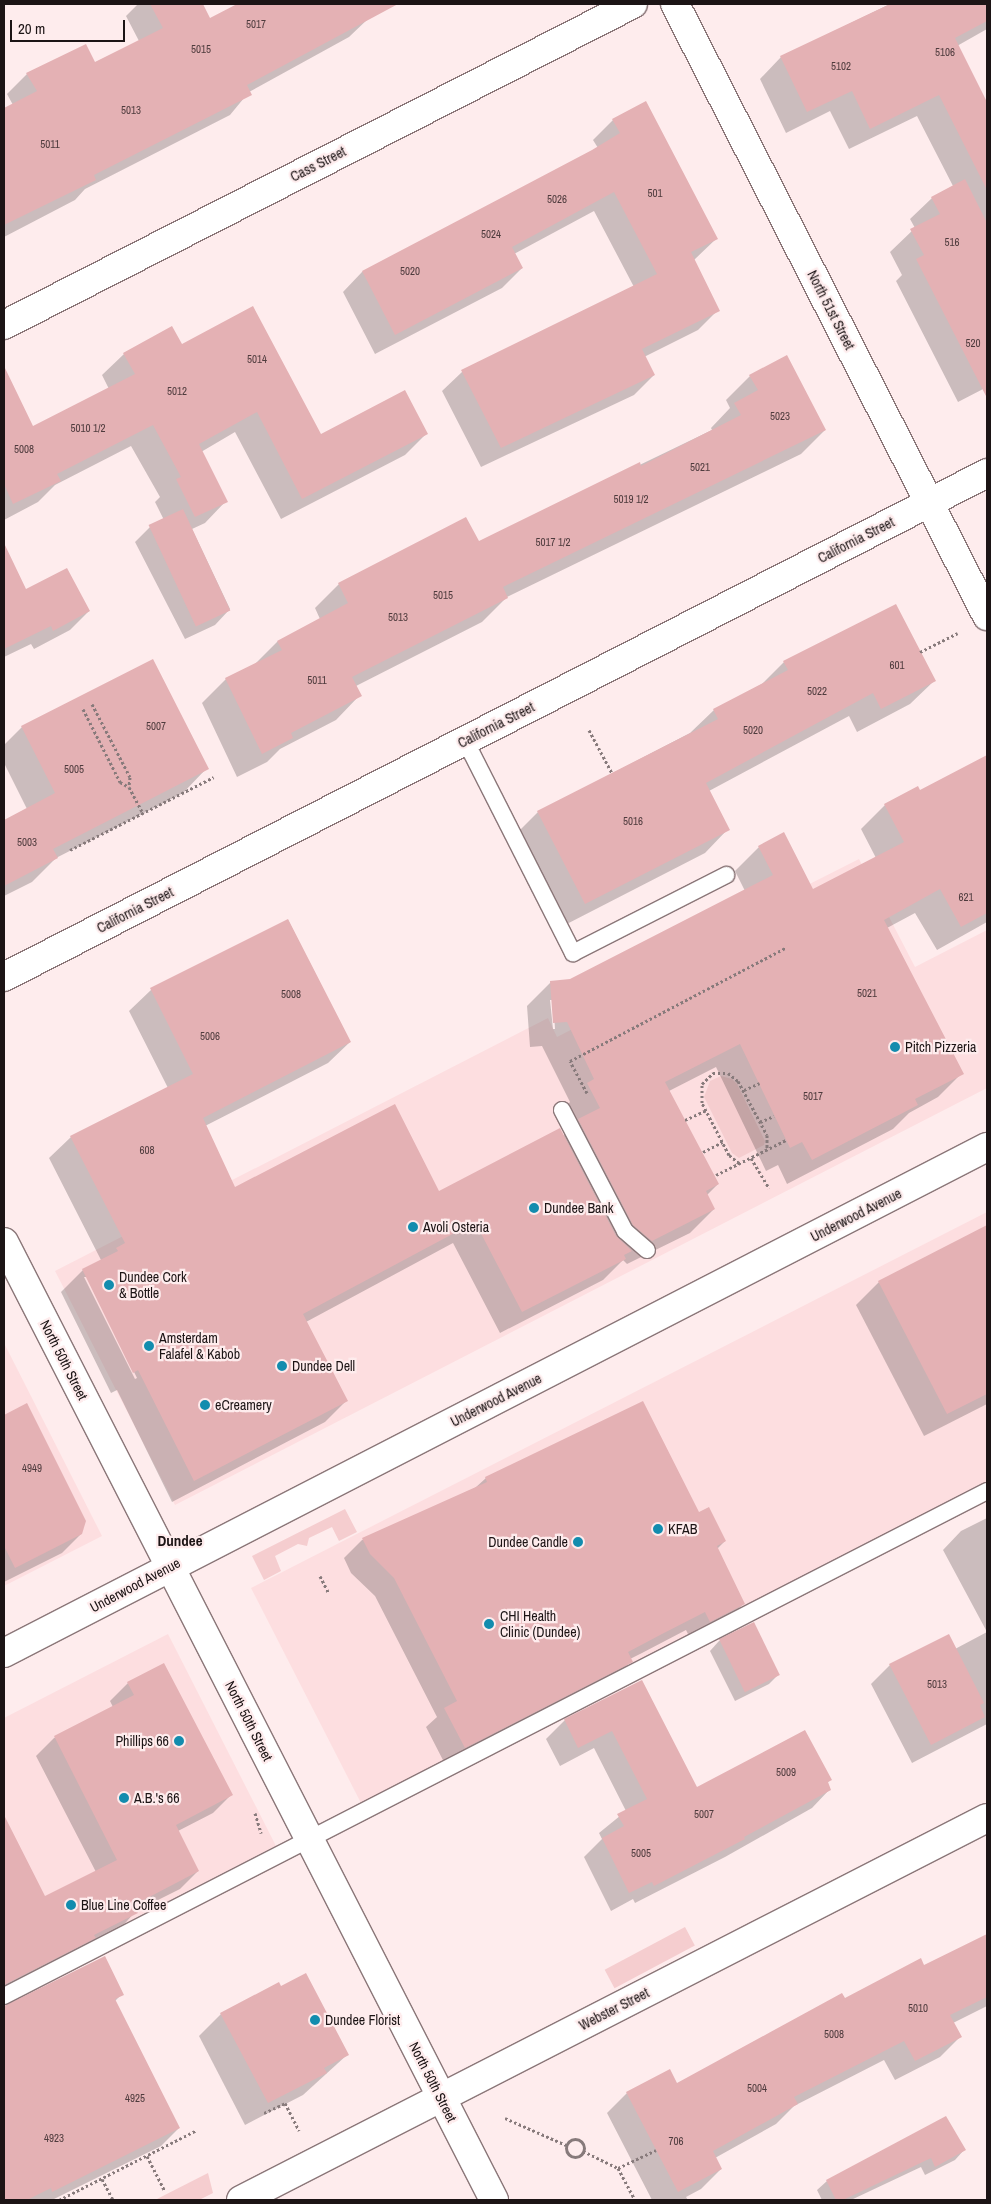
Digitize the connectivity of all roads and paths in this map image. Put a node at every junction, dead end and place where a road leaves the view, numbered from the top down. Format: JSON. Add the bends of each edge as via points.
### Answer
{"nodes":[{"id":1,"x":633,"y":4,"type":"edge"},
{"id":2,"x":675,"y":4,"type":"edge"},
{"id":3,"x":4,"y":324,"type":"edge"},
{"id":4,"x":987,"y":473,"type":"edge"},
{"id":5,"x":930,"y":502,"type":"junction"},
{"id":6,"x":977,"y":622,"type":"edge"},
{"id":7,"x":920,"y":652,"type":"dead end"},
{"id":8,"x":92,"y":704,"type":"dead end"},
{"id":9,"x":83,"y":709,"type":"dead end"},
{"id":10,"x":589,"y":730,"type":"dead end"},
{"id":11,"x":465,"y":740,"type":"junction"},
{"id":12,"x":612,"y":773,"type":"dead end"},
{"id":13,"x":214,"y":777,"type":"dead end"},
{"id":14,"x":129,"y":787,"type":"junction"},
{"id":15,"x":142,"y":813,"type":"junction"},
{"id":16,"x":70,"y":850,"type":"dead end"},
{"id":17,"x":726,"y":875,"type":"dead end"},
{"id":18,"x":785,"y":948,"type":"dead end"},
{"id":19,"x":4,"y":977,"type":"edge"},
{"id":20,"x":570,"y":1060,"type":"dead end"},
{"id":21,"x":760,"y":1082,"type":"dead end"},
{"id":22,"x":744,"y":1090,"type":"junction"},
{"id":23,"x":562,"y":1110,"type":"dead end"},
{"id":24,"x":706,"y":1110,"type":"junction"},
{"id":25,"x":774,"y":1116,"type":"dead end"},
{"id":26,"x":685,"y":1120,"type":"dead end"},
{"id":27,"x":760,"y":1122,"type":"junction"},
{"id":28,"x":786,"y":1140,"type":"dead end"},
{"id":29,"x":723,"y":1142,"type":"junction"},
{"id":30,"x":987,"y":1147,"type":"edge"},
{"id":31,"x":767,"y":1149,"type":"junction"},
{"id":32,"x":703,"y":1152,"type":"dead end"},
{"id":33,"x":751,"y":1158,"type":"junction"},
{"id":34,"x":739,"y":1164,"type":"junction"},
{"id":35,"x":716,"y":1175,"type":"dead end"},
{"id":36,"x":769,"y":1188,"type":"dead end"},
{"id":37,"x":4,"y":1242,"type":"edge"},
{"id":38,"x":647,"y":1250,"type":"dead end"},
{"id":39,"x":987,"y":1491,"type":"edge"},
{"id":40,"x":170,"y":1566,"type":"junction"},
{"id":41,"x":320,"y":1576,"type":"dead end"},
{"id":42,"x":328,"y":1592,"type":"dead end"},
{"id":43,"x":4,"y":1653,"type":"edge"},
{"id":44,"x":987,"y":1818,"type":"edge"},
{"id":45,"x":310,"y":1841,"type":"junction"},
{"id":46,"x":4,"y":1996,"type":"edge"},
{"id":47,"x":442,"y":2098,"type":"junction"},
{"id":48,"x":264,"y":2113,"type":"dead end"},
{"id":49,"x":505,"y":2118,"type":"dead end"},
{"id":50,"x":293,"y":2119,"type":"dead end"},
{"id":51,"x":195,"y":2131,"type":"dead end"},
{"id":52,"x":566,"y":2145,"type":"junction"},
{"id":53,"x":656,"y":2150,"type":"dead end"},
{"id":54,"x":583,"y":2151,"type":"junction"},
{"id":55,"x":147,"y":2156,"type":"junction"},
{"id":56,"x":618,"y":2168,"type":"junction"},
{"id":57,"x":102,"y":2178,"type":"junction"},
{"id":58,"x":165,"y":2191,"type":"dead end"},
{"id":59,"x":59,"y":2200,"type":"edge"},
{"id":60,"x":113,"y":2200,"type":"edge"},
{"id":61,"x":241,"y":2200,"type":"edge"},
{"id":62,"x":494,"y":2200,"type":"edge"},
{"id":63,"x":635,"y":2200,"type":"edge"}],
"edges":[{"from":1,"to":3,"type":"street","name":"Cass Street"},
{"from":2,"to":5,"type":"street","name":"North 51st Street"},
{"from":4,"to":5,"type":"street","name":"California Street"},
{"from":5,"to":6,"type":"street","name":"North 51st Street"},
{"from":5,"to":11,"type":"street","name":"California Street"},
{"from":6,"to":7,"type":"path"},
{"from":8,"to":14,"type":"path","via":[[130,777]]},
{"from":9,"to":14,"type":"path","via":[[120,782]]},
{"from":10,"to":12,"type":"path"},
{"from":11,"to":17,"type":"lane","via":[[573,953]]},
{"from":11,"to":19,"type":"street","name":"California Street"},
{"from":13,"to":15,"type":"path"},
{"from":14,"to":15,"type":"path"},
{"from":15,"to":16,"type":"path"},
{"from":18,"to":20,"type":"path"},
{"from":21,"to":22,"type":"path"},
{"from":22,"to":24,"type":"path","via":[[728,1073],[710,1075],[700,1090]]},
{"from":22,"to":27,"type":"path"},
{"from":23,"to":38,"type":"lane","via":[[625,1231]]},
{"from":24,"to":26,"type":"path"},
{"from":24,"to":29,"type":"path"},
{"from":25,"to":27,"type":"path"},
{"from":27,"to":31,"type":"path","via":[[767,1135]]},
{"from":28,"to":31,"type":"path"},
{"from":29,"to":32,"type":"path"},
{"from":29,"to":34,"type":"path","via":[[729,1155]]},
{"from":30,"to":40,"type":"street","name":"Underwood Avenue"},
{"from":31,"to":33,"type":"path"},
{"from":33,"to":34,"type":"path"},
{"from":33,"to":36,"type":"path"},
{"from":34,"to":35,"type":"path"},
{"from":37,"to":40,"type":"street","name":"North 50th Street"},
{"from":39,"to":45,"type":"lane"},
{"from":40,"to":43,"type":"street","name":"Underwood Avenue"},
{"from":40,"to":45,"type":"street","name":"North 50th Street"},
{"from":41,"to":42,"type":"path"},
{"from":44,"to":47,"type":"street","name":"Webster Street"},
{"from":45,"to":46,"type":"lane"},
{"from":45,"to":47,"type":"street","name":"North 50th Street"},
{"from":47,"to":61,"type":"street","name":"Webster Street"},
{"from":47,"to":62,"type":"street","name":"North 50th Street"},
{"from":48,"to":50,"type":"path","via":[[285,2103]]},
{"from":49,"to":52,"type":"path"},
{"from":51,"to":55,"type":"path"},
{"from":52,"to":54,"type":"path","via":[[570,2156],[576,2158]]},
{"from":52,"to":54,"type":"path","via":[[571,2139],[578,2140],[583,2143]]},
{"from":53,"to":56,"type":"path"},
{"from":54,"to":56,"type":"path"},
{"from":55,"to":57,"type":"path"},
{"from":55,"to":58,"type":"path"},
{"from":56,"to":63,"type":"path"},
{"from":57,"to":59,"type":"path"},
{"from":57,"to":60,"type":"path"}]}
